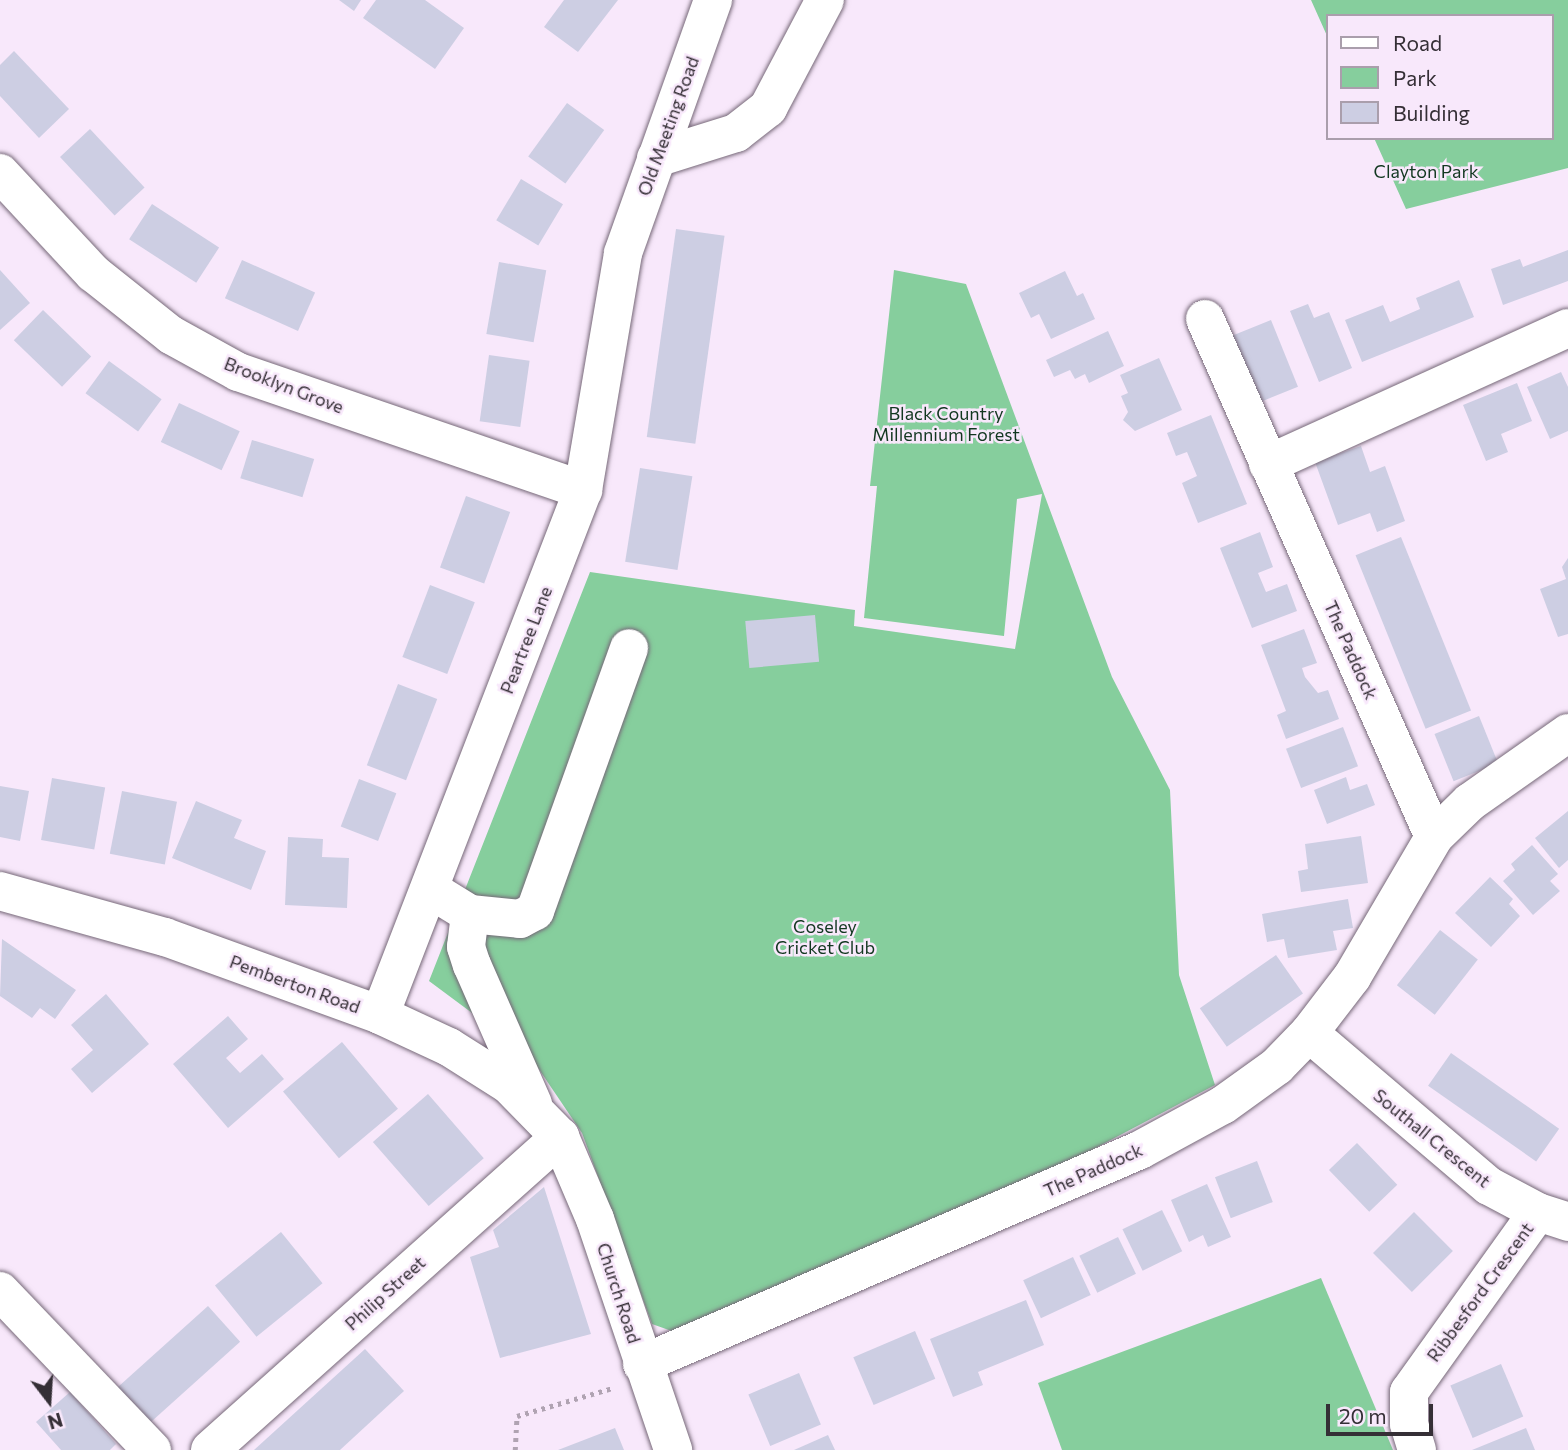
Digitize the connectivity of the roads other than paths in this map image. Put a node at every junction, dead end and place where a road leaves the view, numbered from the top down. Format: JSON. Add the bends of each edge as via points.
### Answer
{"nodes":[{"id":1,"x":713,"y":0,"type":"edge"},
{"id":2,"x":825,"y":0,"type":"edge"},
{"id":3,"x":656,"y":158,"type":"junction"},
{"id":4,"x":0,"y":173,"type":"edge"},
{"id":5,"x":622,"y":253,"type":"joint"},
{"id":6,"x":1205,"y":319,"type":"dead end"},
{"id":7,"x":1568,"y":328,"type":"edge"},
{"id":8,"x":1268,"y":464,"type":"junction"},
{"id":9,"x":583,"y":490,"type":"junction"},
{"id":10,"x":629,"y":648,"type":"dead end"},
{"id":11,"x":1568,"y":733,"type":"edge"},
{"id":12,"x":1434,"y":837,"type":"junction"},
{"id":13,"x":431,"y":890,"type":"junction"},
{"id":14,"x":0,"y":891,"type":"edge"},
{"id":15,"x":470,"y":914,"type":"junction"},
{"id":16,"x":380,"y":1015,"type":"junction"},
{"id":17,"x":1309,"y":1033,"type":"junction"},
{"id":18,"x":548,"y":1125,"type":"junction"},
{"id":19,"x":1553,"y":1217,"type":"edge"},
{"id":20,"x":0,"y":1291,"type":"edge"},
{"id":21,"x":642,"y":1364,"type":"junction"},
{"id":22,"x":152,"y":1450,"type":"edge"},
{"id":23,"x":210,"y":1450,"type":"edge"},
{"id":24,"x":673,"y":1450,"type":"edge"},
{"id":25,"x":1417,"y":1450,"type":"edge"}],
"edges":[{"from":1,"to":3,"type":"street","name":"Old Meeting Road"},
{"from":2,"to":3,"type":"street","via":[[768,108],[736,133]]},
{"from":3,"to":5,"type":"street","name":"Old Meeting Road"},
{"from":4,"to":9,"type":"street","name":"Brooklyn Grove","via":[[93,273],[171,335],[238,372]]},
{"from":5,"to":9,"type":"street","name":"Peartree Lane"},
{"from":6,"to":8,"type":"street","name":"The Paddock"},
{"from":7,"to":8,"type":"street"},
{"from":8,"to":12,"type":"street","name":"The Paddock"},
{"from":9,"to":13,"type":"street","name":"Peartree Lane"},
{"from":10,"to":15,"type":"street","via":[[536,911],[520,919]]},
{"from":11,"to":12,"type":"street","name":"The Paddock","via":[[1470,802]]},
{"from":12,"to":17,"type":"street","name":"The Paddock","via":[[1352,976]]},
{"from":13,"to":15,"type":"street"},
{"from":13,"to":16,"type":"street","name":"Peartree Lane"},
{"from":14,"to":16,"type":"street","name":"Pemberton Road","via":[[165,937]]},
{"from":15,"to":18,"type":"street","name":"Church Road","via":[[466,947],[472,965]]},
{"from":16,"to":18,"type":"street","name":"Pemberton Road","via":[[449,1047],[509,1085]]},
{"from":17,"to":19,"type":"street","name":"Southall Crescent","via":[[1451,1158],[1489,1186]]},
{"from":17,"to":21,"type":"street","name":"The Paddock","via":[[1277,1066],[1223,1105],[1140,1150]]},
{"from":18,"to":21,"type":"street","name":"Church Road","via":[[595,1219]]},
{"from":18,"to":23,"type":"street","name":"Philip Street"},
{"from":19,"to":25,"type":"street","name":"Ribbesford Crescent","via":[[1409,1392],[1409,1424]]},
{"from":20,"to":22,"type":"street"},
{"from":21,"to":24,"type":"street","name":"Church Road"}]}
